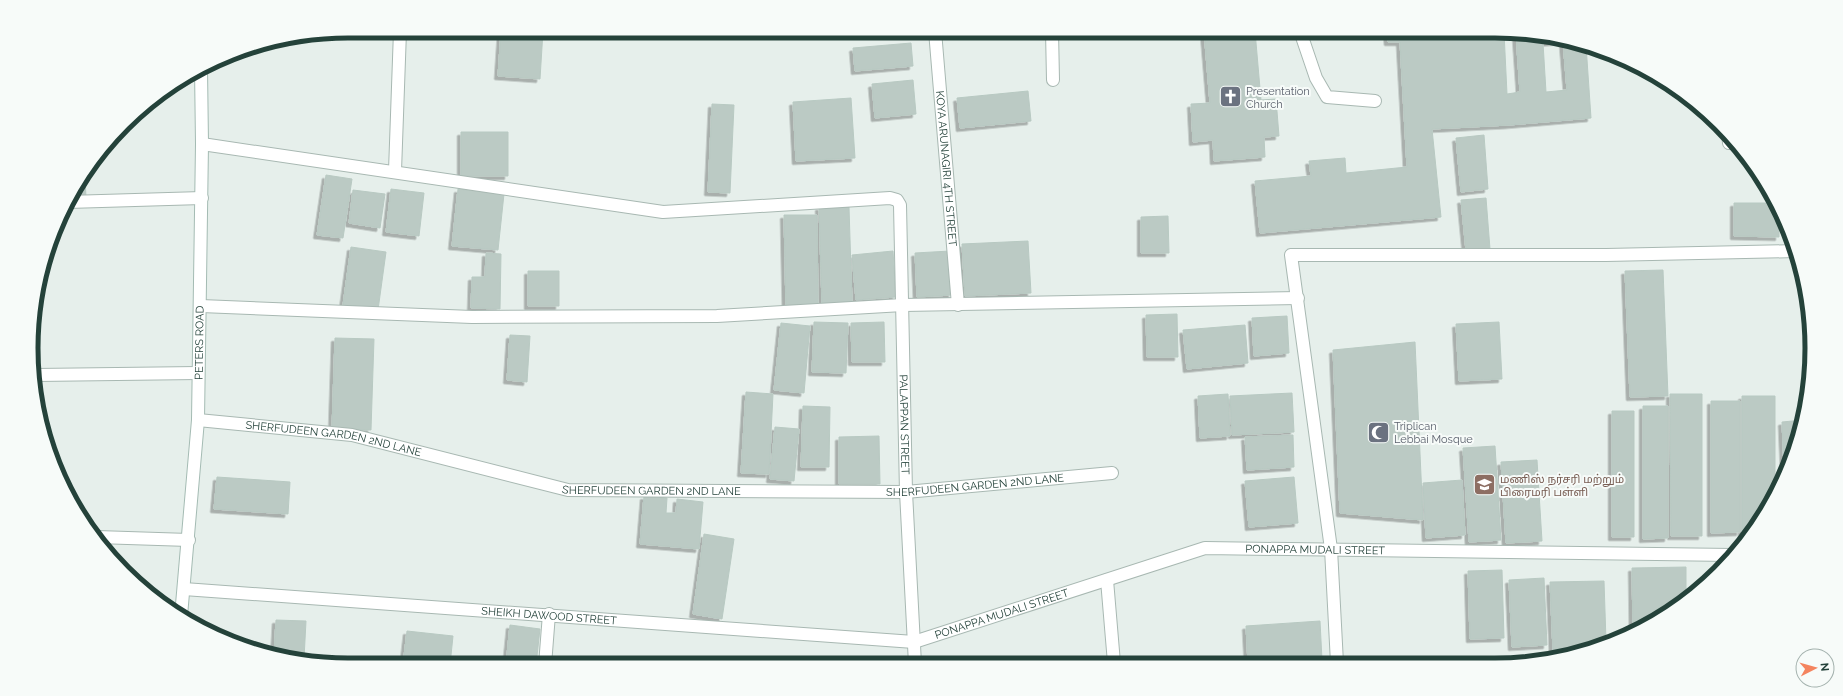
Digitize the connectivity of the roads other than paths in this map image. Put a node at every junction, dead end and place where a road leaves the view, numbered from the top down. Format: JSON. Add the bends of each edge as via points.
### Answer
{"nodes":[{"id":1,"x":400,"y":38,"type":"edge"},
{"id":2,"x":936,"y":38,"type":"edge"},
{"id":3,"x":1052,"y":38,"type":"edge"},
{"id":4,"x":1302,"y":38,"type":"edge"},
{"id":5,"x":201,"y":76,"type":"edge"},
{"id":6,"x":1053,"y":80,"type":"dead end"},
{"id":7,"x":1375,"y":101,"type":"dead end"},
{"id":8,"x":202,"y":144,"type":"junction"},
{"id":9,"x":395,"y":171,"type":"junction"},
{"id":10,"x":202,"y":198,"type":"junction"},
{"id":11,"x":75,"y":202,"type":"edge"},
{"id":12,"x":1790,"y":251,"type":"edge"},
{"id":13,"x":1298,"y":298,"type":"junction"},
{"id":14,"x":903,"y":305,"type":"junction"},
{"id":15,"x":958,"y":305,"type":"junction"},
{"id":16,"x":201,"y":306,"type":"junction"},
{"id":17,"x":198,"y":373,"type":"junction"},
{"id":18,"x":40,"y":375,"type":"edge"},
{"id":19,"x":198,"y":420,"type":"junction"},
{"id":20,"x":1112,"y":472,"type":"dead end"},
{"id":21,"x":906,"y":492,"type":"junction"},
{"id":22,"x":102,"y":537,"type":"edge"},
{"id":23,"x":189,"y":540,"type":"junction"},
{"id":24,"x":1331,"y":549,"type":"junction"},
{"id":25,"x":1725,"y":555,"type":"edge"},
{"id":26,"x":1107,"y":580,"type":"junction"},
{"id":27,"x":184,"y":588,"type":"junction"},
{"id":28,"x":182,"y":609,"type":"edge"},
{"id":29,"x":549,"y":614,"type":"junction"},
{"id":30,"x":914,"y":642,"type":"junction"},
{"id":31,"x":545,"y":658,"type":"edge"},
{"id":32,"x":915,"y":658,"type":"edge"},
{"id":33,"x":1114,"y":658,"type":"edge"},
{"id":34,"x":1337,"y":658,"type":"edge"}],
"edges":[{"from":1,"to":9,"type":"street"},
{"from":2,"to":15,"type":"street","name":"KOYA ARUNAGIRI 4TH STREET"},
{"from":3,"to":6,"type":"street"},
{"from":4,"to":7,"type":"street","via":[[1316,78],[1328,96]]},
{"from":5,"to":8,"type":"street","name":"PETERS ROAD"},
{"from":8,"to":9,"type":"street"},
{"from":8,"to":10,"type":"street","name":"PETERS ROAD"},
{"from":9,"to":14,"type":"street","name":"PALAPPAN STREET","via":[[663,212],[890,198],[897,200],[900,205]]},
{"from":10,"to":11,"type":"street"},
{"from":10,"to":16,"type":"street","name":"PETERS ROAD"},
{"from":12,"to":13,"type":"street","via":[[1606,255],[1291,255]]},
{"from":13,"to":15,"type":"street"},
{"from":13,"to":24,"type":"street"},
{"from":14,"to":15,"type":"street"},
{"from":14,"to":16,"type":"street","via":[[716,316],[480,317]]},
{"from":14,"to":21,"type":"street","name":"PALAPPAN STREET"},
{"from":16,"to":17,"type":"street","name":"PETERS ROAD"},
{"from":17,"to":18,"type":"street"},
{"from":17,"to":19,"type":"street","name":"PETERS ROAD"},
{"from":19,"to":21,"type":"street","name":"SHERFUDEEN GARDEN 2ND LANE","via":[[352,436],[568,490]]},
{"from":19,"to":23,"type":"street","name":"PETERS ROAD"},
{"from":20,"to":21,"type":"street","name":"SHERFUDEEN GARDEN 2ND LANE"},
{"from":21,"to":30,"type":"street","name":"PALAPPAN STREET"},
{"from":22,"to":23,"type":"street"},
{"from":23,"to":27,"type":"street","name":"PETERS ROAD"},
{"from":24,"to":25,"type":"street","name":"PONAPPA MUDALI STREET"},
{"from":24,"to":26,"type":"street","name":"PONAPPA MUDALI STREET","via":[[1205,548]]},
{"from":24,"to":34,"type":"street"},
{"from":26,"to":30,"type":"street","name":"PONAPPA MUDALI STREET"},
{"from":26,"to":33,"type":"street"},
{"from":27,"to":28,"type":"street","name":"PETERS ROAD"},
{"from":27,"to":29,"type":"street","name":"SHEIKH DAWOOD STREET"},
{"from":29,"to":30,"type":"street","name":"SHEIKH DAWOOD STREET"},
{"from":29,"to":31,"type":"street"},
{"from":30,"to":32,"type":"street","name":"PALAPPAN STREET"}]}
